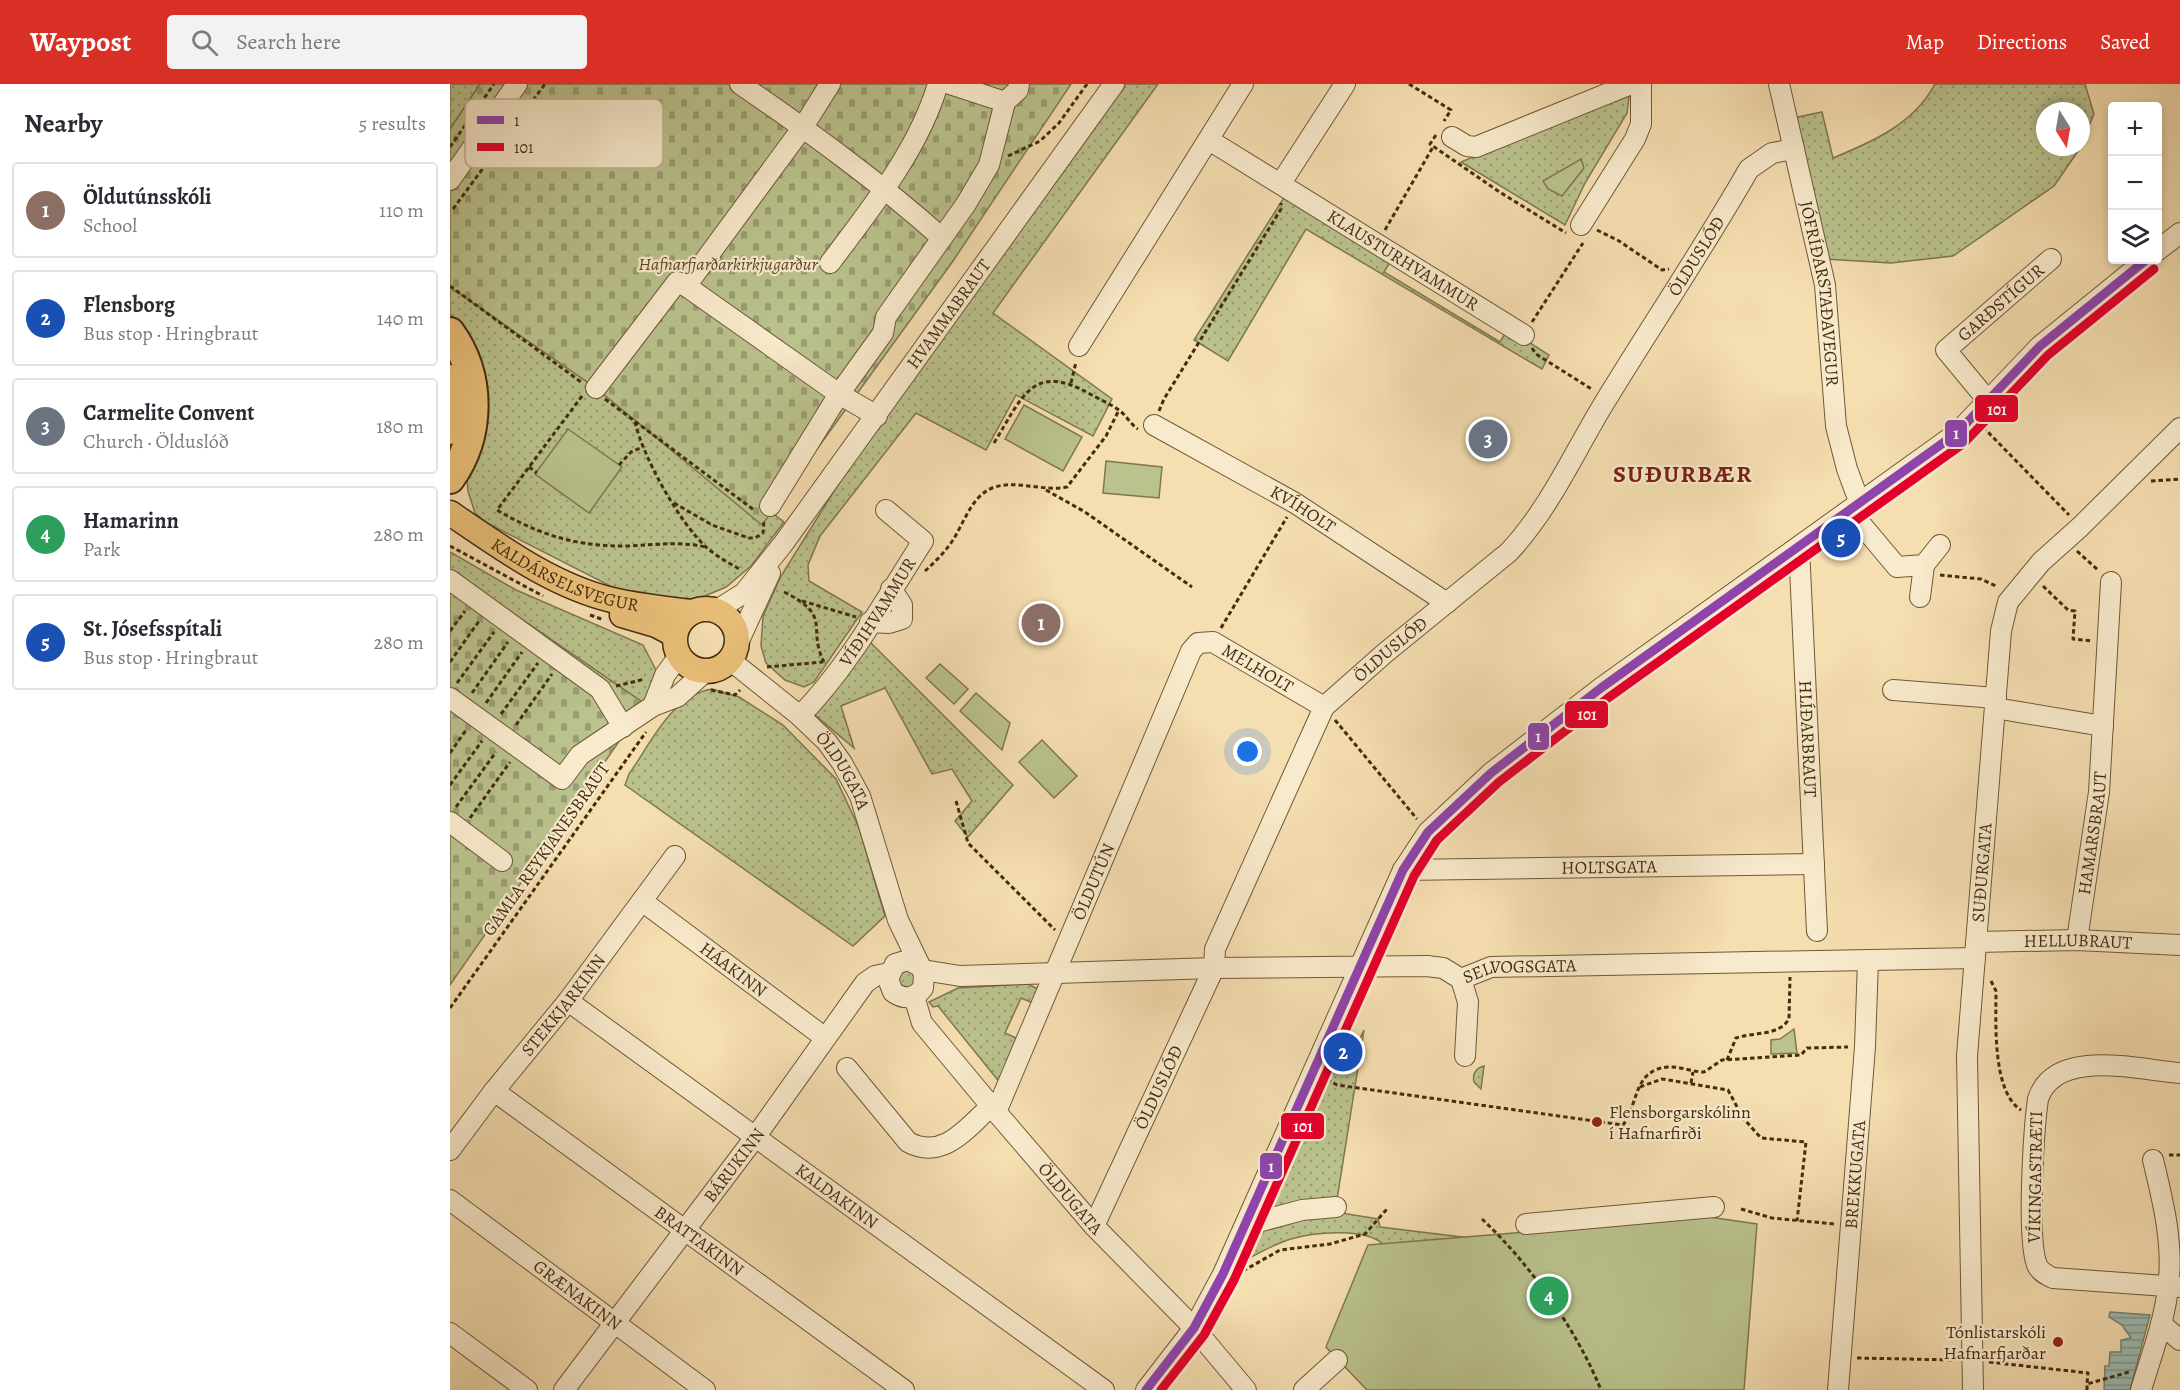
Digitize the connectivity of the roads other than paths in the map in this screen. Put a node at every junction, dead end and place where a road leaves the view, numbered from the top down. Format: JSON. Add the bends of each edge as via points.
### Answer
{"nodes":[{"id":1,"x":517,"y":84,"type":"edge"},
{"id":2,"x":830,"y":84,"type":"edge"},
{"id":3,"x":938,"y":84,"type":"edge"},
{"id":4,"x":950,"y":84,"type":"edge"},
{"id":5,"x":1019,"y":84,"type":"edge"},
{"id":6,"x":1114,"y":84,"type":"edge"},
{"id":7,"x":1243,"y":84,"type":"edge"},
{"id":8,"x":1345,"y":84,"type":"edge"},
{"id":9,"x":1631,"y":84,"type":"edge"},
{"id":10,"x":1641,"y":84,"type":"edge"},
{"id":11,"x":1779,"y":84,"type":"edge"},
{"id":12,"x":750,"y":87,"type":"edge"},
{"id":13,"x":507,"y":99,"type":"edge"},
{"id":14,"x":1005,"y":102,"type":"junction"},
{"id":15,"x":804,"y":127,"type":"junction"},
{"id":16,"x":1452,"y":137,"type":"dead end"},
{"id":17,"x":1209,"y":140,"type":"junction"},
{"id":18,"x":1794,"y":149,"type":"junction"},
{"id":19,"x":465,"y":159,"type":"edge"},
{"id":20,"x":450,"y":180,"type":"edge"},
{"id":21,"x":1281,"y":183,"type":"junction"},
{"id":22,"x":886,"y":188,"type":"junction"},
{"id":23,"x":2180,"y":233,"type":"edge"},
{"id":24,"x":1582,"y":234,"type":"road end"},
{"id":25,"x":942,"y":238,"type":"junction"},
{"id":26,"x":2162,"y":246,"type":"edge"},
{"id":27,"x":2051,"y":259,"type":"dead end"},
{"id":28,"x":831,"y":263,"type":"dead end"},
{"id":29,"x":2141,"y":264,"type":"edge"},
{"id":30,"x":686,"y":286,"type":"junction"},
{"id":31,"x":450,"y":332,"type":"edge"},
{"id":32,"x":1524,"y":335,"type":"road end"},
{"id":33,"x":1079,"y":346,"type":"road end"},
{"id":34,"x":450,"y":379,"type":"edge"},
{"id":35,"x":591,"y":390,"type":"road end"},
{"id":36,"x":839,"y":394,"type":"junction"},
{"id":37,"x":1989,"y":402,"type":"junction"},
{"id":38,"x":877,"y":416,"type":"junction"},
{"id":39,"x":451,"y":422,"type":"edge"},
{"id":40,"x":1154,"y":425,"type":"road end"},
{"id":41,"x":2180,"y":428,"type":"edge"},
{"id":42,"x":450,"y":479,"type":"edge"},
{"id":43,"x":1855,"y":508,"type":"junction"},
{"id":44,"x":886,"y":510,"type":"dead end"},
{"id":45,"x":762,"y":512,"type":"road end"},
{"id":46,"x":450,"y":513,"type":"edge"},
{"id":47,"x":450,"y":532,"type":"edge"},
{"id":48,"x":783,"y":544,"type":"junction"},
{"id":49,"x":1940,"y":545,"type":"dead end"},
{"id":50,"x":1799,"y":548,"type":"junction"},
{"id":51,"x":1923,"y":569,"type":"junction"},
{"id":52,"x":2105,"y":576,"type":"road end"},
{"id":53,"x":450,"y":580,"type":"edge"},
{"id":54,"x":1920,"y":597,"type":"dead end"},
{"id":55,"x":1447,"y":603,"type":"junction"},
{"id":56,"x":717,"y":610,"type":"junction"},
{"id":57,"x":690,"y":612,"type":"junction"},
{"id":58,"x":1191,"y":651,"type":"joint"},
{"id":59,"x":734,"y":652,"type":"junction"},
{"id":60,"x":673,"y":655,"type":"junction"},
{"id":61,"x":706,"y":671,"type":"junction"},
{"id":62,"x":1893,"y":690,"type":"dead end"},
{"id":63,"x":461,"y":701,"type":"edge"},
{"id":64,"x":1996,"y":703,"type":"junction"},
{"id":65,"x":653,"y":706,"type":"junction"},
{"id":66,"x":1324,"y":707,"type":"junction"},
{"id":67,"x":800,"y":716,"type":"junction"},
{"id":68,"x":2103,"y":726,"type":"junction"},
{"id":69,"x":623,"y":727,"type":"junction"},
{"id":70,"x":455,"y":826,"type":"edge"},
{"id":71,"x":675,"y":856,"type":"dead end"},
{"id":72,"x":502,"y":861,"type":"dead end"},
{"id":73,"x":1814,"y":864,"type":"junction"},
{"id":74,"x":1403,"y":870,"type":"junction"},
{"id":75,"x":642,"y":901,"type":"junction"},
{"id":76,"x":897,"y":920,"type":"junction"},
{"id":77,"x":1817,"y":932,"type":"dead end"},
{"id":78,"x":2078,"y":940,"type":"junction"},
{"id":79,"x":2180,"y":945,"type":"edge"},
{"id":80,"x":1975,"y":950,"type":"junction"},
{"id":81,"x":1868,"y":960,"type":"junction"},
{"id":82,"x":1362,"y":966,"type":"junction"},
{"id":83,"x":922,"y":968,"type":"junction"},
{"id":84,"x":1214,"y":968,"type":"junction"},
{"id":85,"x":1056,"y":973,"type":"junction"},
{"id":86,"x":890,"y":976,"type":"junction"},
{"id":87,"x":960,"y":976,"type":"junction"},
{"id":88,"x":1461,"y":979,"type":"junction"},
{"id":89,"x":917,"y":994,"type":"junction"},
{"id":90,"x":568,"y":1001,"type":"junction"},
{"id":91,"x":824,"y":1037,"type":"junction"},
{"id":92,"x":1465,"y":1056,"type":"dead end"},
{"id":93,"x":847,"y":1068,"type":"dead end"},
{"id":94,"x":2180,"y":1073,"type":"edge"},
{"id":95,"x":494,"y":1091,"type":"junction"},
{"id":96,"x":993,"y":1109,"type":"junction"},
{"id":97,"x":756,"y":1136,"type":"junction"},
{"id":98,"x":450,"y":1150,"type":"edge"},
{"id":99,"x":2161,"y":1157,"type":"road end"},
{"id":100,"x":450,"y":1200,"type":"edge"},
{"id":101,"x":1336,"y":1207,"type":"dead end"},
{"id":102,"x":1714,"y":1207,"type":"dead end"},
{"id":103,"x":1526,"y":1224,"type":"dead end"},
{"id":104,"x":1247,"y":1225,"type":"junction"},
{"id":105,"x":1094,"y":1226,"type":"junction"},
{"id":106,"x":685,"y":1229,"type":"junction"},
{"id":107,"x":2174,"y":1286,"type":"edge"},
{"id":108,"x":614,"y":1321,"type":"junction"},
{"id":109,"x":2161,"y":1324,"type":"junction"},
{"id":110,"x":1194,"y":1328,"type":"junction"},
{"id":111,"x":450,"y":1332,"type":"edge"},
{"id":112,"x":2180,"y":1340,"type":"edge"},
{"id":113,"x":1337,"y":1360,"type":"dead end"},
{"id":114,"x":527,"y":1390,"type":"edge"},
{"id":115,"x":564,"y":1390,"type":"edge"},
{"id":116,"x":705,"y":1390,"type":"edge"},
{"id":117,"x":904,"y":1390,"type":"edge"},
{"id":118,"x":1104,"y":1390,"type":"edge"},
{"id":119,"x":1146,"y":1390,"type":"edge"},
{"id":120,"x":1246,"y":1390,"type":"edge"},
{"id":121,"x":1304,"y":1390,"type":"edge"},
{"id":122,"x":1838,"y":1390,"type":"edge"},
{"id":123,"x":1972,"y":1390,"type":"edge"},
{"id":124,"x":2140,"y":1390,"type":"edge"}],
"edges":[{"from":1,"to":13,"type":"street"},
{"from":2,"to":15,"type":"street"},
{"from":3,"to":22,"type":"street","via":[[917,135]]},
{"from":4,"to":14,"type":"street"},
{"from":5,"to":14,"type":"street"},
{"from":6,"to":38,"type":"street","name":"HVAMMABRAUT"},
{"from":7,"to":17,"type":"street"},
{"from":8,"to":21,"type":"street"},
{"from":9,"to":16,"type":"street","via":[[1476,147]]},
{"from":10,"to":24,"type":"street","via":[[1641,124]]},
{"from":11,"to":18,"type":"street","name":"JÓFRÍÐARSTAÐAVEGUR"},
{"from":12,"to":15,"type":"street"},
{"from":14,"to":25,"type":"street","via":[[988,165]]},
{"from":15,"to":22,"type":"street"},
{"from":15,"to":30,"type":"street"},
{"from":17,"to":21,"type":"street","name":"KLAUSTURHVAMMUR"},
{"from":17,"to":33,"type":"street"},
{"from":18,"to":43,"type":"street","name":"JÓFRÍÐARSTAÐAVEGUR","via":[[1825,285],[1836,426]]},
{"from":18,"to":55,"type":"street","name":"ÖLDUSLÓÐ","via":[[1772,153],[1749,169],[1527,532],[1509,552]]},
{"from":19,"to":20,"type":"street"},
{"from":21,"to":32,"type":"street","name":"KLAUSTURHVAMMUR"},
{"from":22,"to":25,"type":"street"},
{"from":22,"to":28,"type":"street"},
{"from":23,"to":26,"type":"street"},
{"from":25,"to":36,"type":"street","via":[[886,317],[884,333]]},
{"from":27,"to":37,"type":"street","name":"GARÐSTÍGUR","via":[[1946,350]]},
{"from":29,"to":37,"type":"street","via":[[2040,346]]},
{"from":30,"to":35,"type":"street","via":[[677,282]]},
{"from":30,"to":36,"type":"street"},
{"from":31,"to":42,"type":"highway","via":[[466,363],[474,402],[470,436]]},
{"from":34,"to":39,"type":"highway"},
{"from":36,"to":38,"type":"street"},
{"from":36,"to":45,"type":"street"},
{"from":37,"to":43,"type":"street","via":[[1957,433]]},
{"from":38,"to":48,"type":"street","name":"HVAMMABRAUT"},
{"from":40,"to":55,"type":"street","name":"KVÍHOLT","via":[[1295,503]]},
{"from":41,"to":64,"type":"street","name":"SUÐURGATA","via":[[2041,562],[2013,595],[2001,631]]},
{"from":43,"to":50,"type":"street"},
{"from":43,"to":51,"type":"street","name":"JÓFRÍÐARSTAÐAVEGUR","via":[[1897,567]]},
{"from":44,"to":67,"type":"street","name":"VÍÐIHVAMMUR","via":[[923,541],[820,695]]},
{"from":46,"to":57,"type":"main road","name":"KALDÁRSELSVEGUR","via":[[514,556],[591,594]]},
{"from":47,"to":60,"type":"main road","name":"KALDÁRSELSVEGUR","via":[[534,580],[605,610],[656,626]]},
{"from":48,"to":56,"type":"street","name":"HVAMMABRAUT","via":[[744,594]]},
{"from":48,"to":59,"type":"street","name":"HVAMMABRAUT"},
{"from":49,"to":51,"type":"street"},
{"from":50,"to":73,"type":"street","name":"HLÍÐARBRAUT"},
{"from":50,"to":74,"type":"street","via":[[1569,712],[1491,773],[1428,832]]},
{"from":51,"to":54,"type":"street"},
{"from":52,"to":68,"type":"street","name":"HAMARSBRAUT"},
{"from":53,"to":69,"type":"street","via":[[600,689]]},
{"from":55,"to":66,"type":"street","name":"ÖLDUSLÓÐ"},
{"from":56,"to":57,"type":"main road"},
{"from":56,"to":59,"type":"main road","via":[[735,628]]},
{"from":57,"to":60,"type":"main road","via":[[680,622]]},
{"from":58,"to":66,"type":"street","name":"MELHOLT","via":[[1198,644],[1213,642]]},
{"from":58,"to":85,"type":"street","name":"ÖLDUTÚN","via":[[1065,943]]},
{"from":59,"to":61,"type":"main road","via":[[723,666]]},
{"from":59,"to":67,"type":"street","name":"ÖLDUGATA"},
{"from":60,"to":61,"type":"main road"},
{"from":60,"to":65,"type":"street"},
{"from":61,"to":65,"type":"street","via":[[677,697]]},
{"from":62,"to":64,"type":"street"},
{"from":63,"to":69,"type":"street","via":[[562,779],[580,755]]},
{"from":64,"to":68,"type":"street"},
{"from":64,"to":80,"type":"street","name":"SUÐURGATA"},
{"from":65,"to":69,"type":"street"},
{"from":66,"to":84,"type":"street","name":"ÖLDUSLÓÐ","via":[[1215,949]]},
{"from":67,"to":76,"type":"street","name":"ÖLDUGATA","via":[[826,742],[860,796]]},
{"from":68,"to":78,"type":"street","name":"HAMARSBRAUT","via":[[2099,792]]},
{"from":70,"to":72,"type":"street"},
{"from":71,"to":75,"type":"street","name":"STEKKJARKINN"},
{"from":73,"to":74,"type":"street","name":"HOLTSGATA"},
{"from":73,"to":77,"type":"street","name":"HLÍÐARBRAUT"},
{"from":74,"to":82,"type":"street"},
{"from":75,"to":90,"type":"street","name":"STEKKJARKINN"},
{"from":75,"to":91,"type":"street","name":"HÁAKINN"},
{"from":76,"to":83,"type":"street","name":"ÖLDUGATA"},
{"from":76,"to":86,"type":"street","name":"ÖLDUGATA"},
{"from":78,"to":79,"type":"street","name":"HELLUBRAUT"},
{"from":78,"to":80,"type":"street","name":"HELLUBRAUT"},
{"from":80,"to":81,"type":"street","name":"SELVOGSGATA"},
{"from":80,"to":123,"type":"street","name":"SUÐURGATA","via":[[1967,1056]]},
{"from":81,"to":88,"type":"street","name":"SELVOGSGATA","via":[[1523,966],[1481,969]]},
{"from":81,"to":122,"type":"street","name":"BREKKUGATA","via":[[1865,1047]]},
{"from":82,"to":84,"type":"street","name":"SELVOGSGATA"},
{"from":82,"to":88,"type":"street","name":"SELVOGSGATA","via":[[1443,968]]},
{"from":82,"to":104,"type":"street"},
{"from":83,"to":86,"type":"street","via":[[904,960]]},
{"from":83,"to":87,"type":"street","name":"SELVOGSGATA"},
{"from":83,"to":89,"type":"street","via":[[925,983]]},
{"from":84,"to":85,"type":"street","name":"SELVOGSGATA"},
{"from":84,"to":105,"type":"street","name":"ÖLDUSLÓÐ"},
{"from":85,"to":87,"type":"street","name":"SELVOGSGATA"},
{"from":85,"to":96,"type":"street","name":"ÖLDUTÚN"},
{"from":86,"to":89,"type":"street","via":[[903,997]]},
{"from":86,"to":91,"type":"street","name":"BÁRUKINN","via":[[869,979]]},
{"from":87,"to":89,"type":"street","name":"SELVOGSGATA"},
{"from":88,"to":92,"type":"street","via":[[1468,1002]]},
{"from":89,"to":96,"type":"street","name":"ÖLDUGATA","via":[[922,1023]]},
{"from":90,"to":95,"type":"street","name":"STEKKJARKINN"},
{"from":90,"to":97,"type":"street","name":"KALDAKINN"},
{"from":91,"to":97,"type":"street","name":"BÁRUKINN"},
{"from":93,"to":96,"type":"street","via":[[908,1142],[922,1148],[950,1144]]},
{"from":94,"to":107,"type":"street","name":"VÍKINGASTRÆTI","via":[[2092,1065],[2070,1067],[2049,1079],[2041,1089],[2035,1118],[2033,1248],[2038,1266],[2053,1278]]},
{"from":95,"to":98,"type":"street","name":"STEKKJARKINN"},
{"from":95,"to":106,"type":"street","name":"BRATTAKINN"},
{"from":96,"to":105,"type":"street","name":"ÖLDUGATA"},
{"from":97,"to":106,"type":"street","name":"BÁRUKINN"},
{"from":97,"to":118,"type":"street","name":"KALDAKINN"},
{"from":99,"to":107,"type":"street"},
{"from":100,"to":108,"type":"street","name":"GRÆNAKINN"},
{"from":101,"to":104,"type":"street","via":[[1302,1209]]},
{"from":102,"to":103,"type":"street"},
{"from":104,"to":110,"type":"street"},
{"from":105,"to":110,"type":"street","name":"ÖLDUGATA"},
{"from":106,"to":108,"type":"street","name":"BÁRUKINN"},
{"from":106,"to":117,"type":"street","name":"BRATTAKINN"},
{"from":107,"to":109,"type":"street"},
{"from":108,"to":115,"type":"street","name":"BÁRUKINN"},
{"from":108,"to":116,"type":"street","name":"GRÆNAKINN"},
{"from":109,"to":112,"type":"street"},
{"from":109,"to":124,"type":"street"},
{"from":110,"to":119,"type":"street"},
{"from":110,"to":120,"type":"street","name":"ÖLDUGATA"},
{"from":111,"to":114,"type":"street"},
{"from":113,"to":121,"type":"street"}]}
